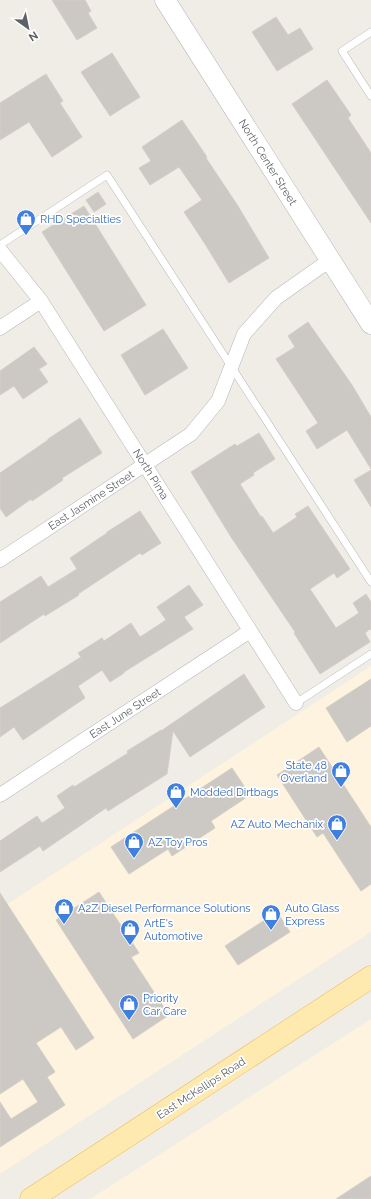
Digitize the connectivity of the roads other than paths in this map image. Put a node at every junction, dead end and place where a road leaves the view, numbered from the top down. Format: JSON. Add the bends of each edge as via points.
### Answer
{"nodes":[{"id":1,"x":165,"y":0,"type":"edge"},
{"id":2,"x":371,"y":32,"type":"edge"},
{"id":3,"x":371,"y":96,"type":"edge"},
{"id":4,"x":0,"y":245,"type":"edge"},
{"id":5,"x":0,"y":250,"type":"edge"},
{"id":6,"x":330,"y":260,"type":"junction"},
{"id":7,"x":41,"y":301,"type":"junction"},
{"id":8,"x":371,"y":324,"type":"edge"},
{"id":9,"x":0,"y":328,"type":"edge"},
{"id":10,"x":231,"y":366,"type":"junction"},
{"id":11,"x":145,"y":465,"type":"junction"},
{"id":12,"x":0,"y":560,"type":"edge"},
{"id":13,"x":371,"y":582,"type":"edge"},
{"id":14,"x":250,"y":631,"type":"junction"},
{"id":15,"x":371,"y":654,"type":"edge"},
{"id":16,"x":296,"y":703,"type":"joint"},
{"id":17,"x":0,"y":795,"type":"edge"},
{"id":18,"x":371,"y":977,"type":"edge"},
{"id":19,"x":31,"y":1199,"type":"edge"}],
"edges":[{"from":1,"to":6,"type":"street","name":"North Center Street"},
{"from":2,"to":3,"type":"lane","via":[[342,51]]},
{"from":4,"to":10,"type":"lane","via":[[107,175]]},
{"from":5,"to":7,"type":"street","name":"North Pima"},
{"from":6,"to":8,"type":"street","name":"North Center Street"},
{"from":6,"to":10,"type":"street","name":"East Jasmine Street","via":[[276,298],[244,334]]},
{"from":7,"to":9,"type":"street"},
{"from":7,"to":11,"type":"street","name":"North Pima"},
{"from":10,"to":11,"type":"street","name":"East Jasmine Street","via":[[218,401],[191,434]]},
{"from":10,"to":13,"type":"lane"},
{"from":11,"to":12,"type":"street","name":"East Jasmine Street"},
{"from":11,"to":14,"type":"street","name":"North Pima"},
{"from":14,"to":16,"type":"street","name":"North Pima"},
{"from":14,"to":17,"type":"street","name":"East June Street"},
{"from":15,"to":16,"type":"lane"},
{"from":18,"to":19,"type":"main road","name":"East McKellips Road"}]}
